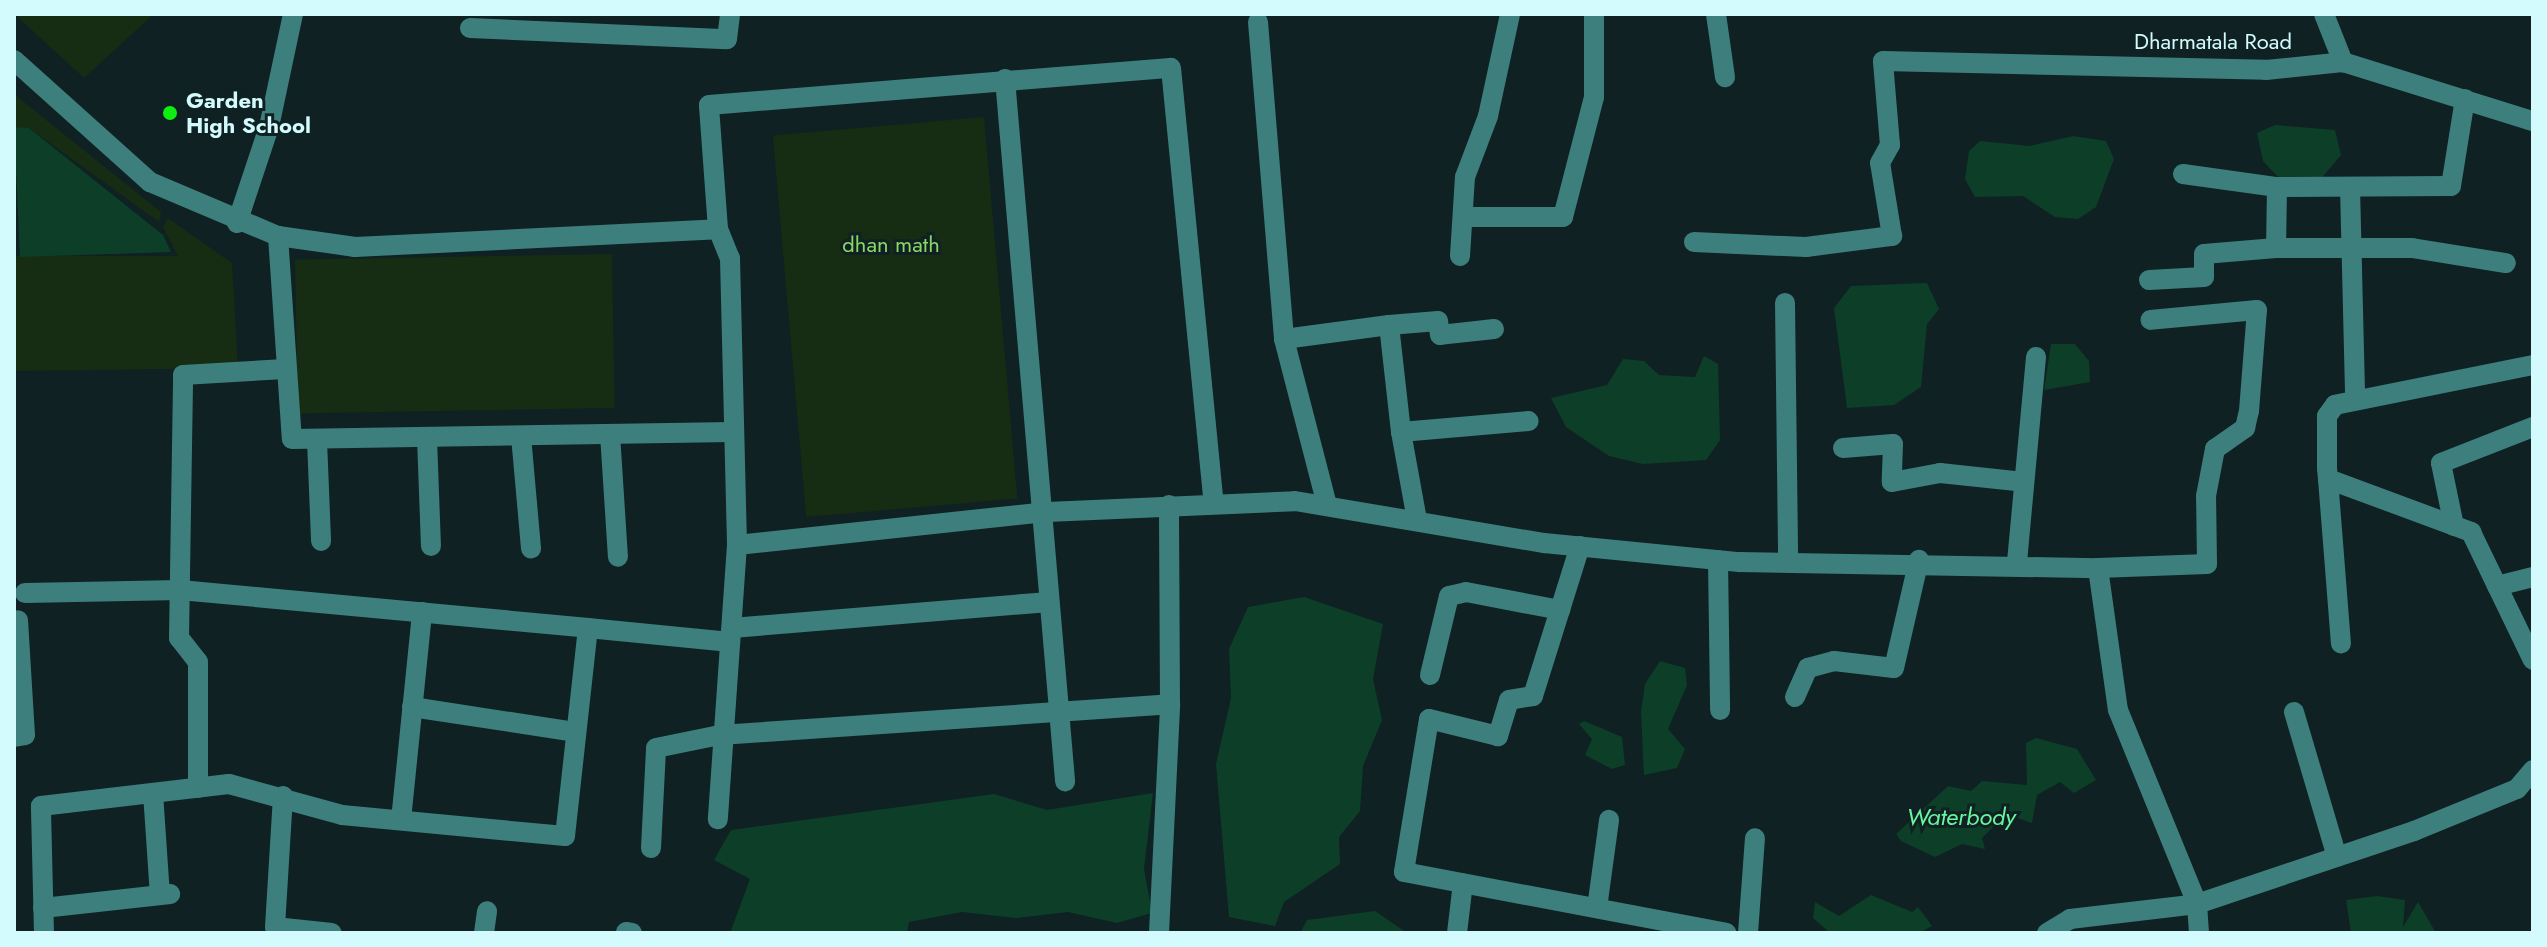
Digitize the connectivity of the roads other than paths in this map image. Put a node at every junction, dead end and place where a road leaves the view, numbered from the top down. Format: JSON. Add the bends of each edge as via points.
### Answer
{"nodes":[{"id":1,"x":293,"y":14,"type":"edge"},
{"id":2,"x":730,"y":14,"type":"edge"},
{"id":3,"x":1510,"y":14,"type":"edge"},
{"id":4,"x":1594,"y":14,"type":"edge"},
{"id":5,"x":1716,"y":14,"type":"edge"},
{"id":6,"x":2324,"y":14,"type":"edge"},
{"id":7,"x":542,"y":20,"type":"edge"},
{"id":8,"x":1258,"y":22,"type":"dead end"},
{"id":9,"x":470,"y":28,"type":"dead end"},
{"id":10,"x":14,"y":60,"type":"edge"},
{"id":11,"x":2343,"y":62,"type":"junction"},
{"id":12,"x":1725,"y":77,"type":"dead end"},
{"id":13,"x":1005,"y":79,"type":"junction"},
{"id":14,"x":2465,"y":99,"type":"junction"},
{"id":15,"x":2533,"y":121,"type":"edge"},
{"id":16,"x":2183,"y":174,"type":"dead end"},
{"id":17,"x":2277,"y":187,"type":"junction"},
{"id":18,"x":2350,"y":187,"type":"junction"},
{"id":19,"x":1467,"y":217,"type":"junction"},
{"id":20,"x":237,"y":223,"type":"junction"},
{"id":21,"x":718,"y":229,"type":"junction"},
{"id":22,"x":278,"y":236,"type":"junction"},
{"id":23,"x":1694,"y":242,"type":"dead end"},
{"id":24,"x":2350,"y":246,"type":"junction"},
{"id":25,"x":2276,"y":248,"type":"junction"},
{"id":26,"x":1460,"y":256,"type":"dead end"},
{"id":27,"x":2506,"y":263,"type":"dead end"},
{"id":28,"x":2149,"y":280,"type":"dead end"},
{"id":29,"x":1785,"y":303,"type":"dead end"},
{"id":30,"x":2150,"y":320,"type":"dead end"},
{"id":31,"x":1389,"y":325,"type":"junction"},
{"id":32,"x":1494,"y":329,"type":"dead end"},
{"id":33,"x":1284,"y":339,"type":"junction"},
{"id":34,"x":2036,"y":357,"type":"dead end"},
{"id":35,"x":2533,"y":365,"type":"edge"},
{"id":36,"x":285,"y":369,"type":"junction"},
{"id":37,"x":2355,"y":398,"type":"junction"},
{"id":38,"x":1529,"y":421,"type":"dead end"},
{"id":39,"x":2533,"y":427,"type":"edge"},
{"id":40,"x":732,"y":432,"type":"junction"},
{"id":41,"x":1401,"y":432,"type":"junction"},
{"id":42,"x":610,"y":434,"type":"junction"},
{"id":43,"x":521,"y":436,"type":"junction"},
{"id":44,"x":427,"y":438,"type":"junction"},
{"id":45,"x":317,"y":440,"type":"junction"},
{"id":46,"x":1843,"y":448,"type":"dead end"},
{"id":47,"x":2328,"y":479,"type":"junction"},
{"id":48,"x":2024,"y":482,"type":"junction"},
{"id":49,"x":1214,"y":503,"type":"junction"},
{"id":50,"x":1169,"y":505,"type":"junction"},
{"id":51,"x":1327,"y":505,"type":"junction"},
{"id":52,"x":1047,"y":512,"type":"junction"},
{"id":53,"x":1417,"y":520,"type":"junction"},
{"id":54,"x":2454,"y":526,"type":"junction"},
{"id":55,"x":321,"y":541,"type":"dead end"},
{"id":56,"x":737,"y":545,"type":"junction"},
{"id":57,"x":431,"y":546,"type":"dead end"},
{"id":58,"x":1580,"y":546,"type":"junction"},
{"id":59,"x":531,"y":549,"type":"dead end"},
{"id":60,"x":618,"y":557,"type":"dead end"},
{"id":61,"x":1718,"y":560,"type":"junction"},
{"id":62,"x":1788,"y":560,"type":"junction"},
{"id":63,"x":1919,"y":560,"type":"junction"},
{"id":64,"x":2017,"y":562,"type":"junction"},
{"id":65,"x":2098,"y":568,"type":"junction"},
{"id":66,"x":2533,"y":577,"type":"edge"},
{"id":67,"x":2497,"y":586,"type":"junction"},
{"id":68,"x":180,"y":590,"type":"junction"},
{"id":69,"x":25,"y":593,"type":"dead end"},
{"id":70,"x":1049,"y":602,"type":"junction"},
{"id":71,"x":1560,"y":610,"type":"junction"},
{"id":72,"x":422,"y":612,"type":"junction"},
{"id":73,"x":18,"y":620,"type":"dead end"},
{"id":74,"x":588,"y":628,"type":"junction"},
{"id":75,"x":731,"y":635,"type":"junction"},
{"id":76,"x":2341,"y":643,"type":"dead end"},
{"id":77,"x":2533,"y":660,"type":"edge"},
{"id":78,"x":1430,"y":675,"type":"dead end"},
{"id":79,"x":1795,"y":697,"type":"dead end"},
{"id":80,"x":1170,"y":704,"type":"junction"},
{"id":81,"x":412,"y":707,"type":"junction"},
{"id":82,"x":1720,"y":710,"type":"dead end"},
{"id":83,"x":1057,"y":712,"type":"junction"},
{"id":84,"x":2294,"y":712,"type":"dead end"},
{"id":85,"x":576,"y":732,"type":"junction"},
{"id":86,"x":720,"y":735,"type":"junction"},
{"id":87,"x":14,"y":737,"type":"edge"},
{"id":88,"x":2533,"y":770,"type":"edge"},
{"id":89,"x":1065,"y":781,"type":"dead end"},
{"id":90,"x":198,"y":788,"type":"junction"},
{"id":91,"x":153,"y":793,"type":"junction"},
{"id":92,"x":283,"y":796,"type":"junction"},
{"id":93,"x":718,"y":819,"type":"dead end"},
{"id":94,"x":401,"y":820,"type":"junction"},
{"id":95,"x":1609,"y":820,"type":"dead end"},
{"id":96,"x":1755,"y":838,"type":"dead end"},
{"id":97,"x":651,"y":848,"type":"dead end"},
{"id":98,"x":2337,"y":857,"type":"junction"},
{"id":99,"x":1463,"y":883,"type":"junction"},
{"id":100,"x":2197,"y":904,"type":"junction"},
{"id":101,"x":43,"y":908,"type":"junction"},
{"id":102,"x":1597,"y":908,"type":"junction"},
{"id":103,"x":487,"y":911,"type":"dead end"},
{"id":104,"x":44,"y":933,"type":"edge"},
{"id":105,"x":332,"y":933,"type":"edge"},
{"id":106,"x":484,"y":933,"type":"edge"},
{"id":107,"x":1159,"y":933,"type":"edge"},
{"id":108,"x":1457,"y":933,"type":"edge"},
{"id":109,"x":1726,"y":933,"type":"edge"},
{"id":110,"x":1748,"y":933,"type":"edge"},
{"id":111,"x":2047,"y":933,"type":"edge"},
{"id":112,"x":2199,"y":933,"type":"edge"}],
"edges":[{"from":1,"to":20,"type":"street","via":[[269,127]]},
{"from":2,"to":7,"type":"street","via":[[727,39]]},
{"from":3,"to":19,"type":"street","via":[[1488,116],[1465,177]]},
{"from":4,"to":19,"type":"street","via":[[1594,97],[1563,217]]},
{"from":5,"to":12,"type":"street"},
{"from":6,"to":11,"type":"street"},
{"from":7,"to":9,"type":"street"},
{"from":8,"to":33,"type":"street"},
{"from":10,"to":20,"type":"street","via":[[150,182]]},
{"from":11,"to":14,"type":"street","name":"Dharmatala Road"},
{"from":11,"to":23,"type":"street","name":"Dharmatala Road","via":[[2266,70],[1883,61],[1890,145],[1880,163],[1892,236],[1806,247]]},
{"from":13,"to":21,"type":"street","via":[[709,105]]},
{"from":13,"to":49,"type":"street","via":[[1171,68]]},
{"from":13,"to":52,"type":"street"},
{"from":14,"to":15,"type":"street","name":"Dharmatala Road"},
{"from":14,"to":18,"type":"street","via":[[2451,186]]},
{"from":16,"to":17,"type":"street"},
{"from":17,"to":18,"type":"street"},
{"from":17,"to":25,"type":"street"},
{"from":18,"to":24,"type":"street"},
{"from":19,"to":26,"type":"street"},
{"from":20,"to":22,"type":"street"},
{"from":21,"to":22,"type":"street","via":[[355,247]]},
{"from":21,"to":40,"type":"street","via":[[730,258]]},
{"from":22,"to":36,"type":"street"},
{"from":24,"to":25,"type":"street"},
{"from":24,"to":27,"type":"street"},
{"from":24,"to":37,"type":"street"},
{"from":25,"to":28,"type":"street","via":[[2204,254],[2204,277]]},
{"from":29,"to":62,"type":"street"},
{"from":30,"to":65,"type":"street","via":[[2257,310],[2245,428],[2215,449],[2206,496],[2207,564]]},
{"from":31,"to":32,"type":"street","via":[[1438,321],[1440,335]]},
{"from":31,"to":33,"type":"street"},
{"from":31,"to":41,"type":"street"},
{"from":33,"to":51,"type":"street"},
{"from":34,"to":48,"type":"street"},
{"from":35,"to":37,"type":"street","via":[[2445,388]]},
{"from":36,"to":45,"type":"street","via":[[288,435]]},
{"from":36,"to":68,"type":"street","via":[[183,375]]},
{"from":37,"to":47,"type":"street","via":[[2327,416]]},
{"from":38,"to":41,"type":"street"},
{"from":39,"to":54,"type":"street","via":[[2441,463]]},
{"from":40,"to":42,"type":"street"},
{"from":40,"to":56,"type":"street"},
{"from":41,"to":53,"type":"street"},
{"from":42,"to":43,"type":"street"},
{"from":42,"to":60,"type":"street"},
{"from":43,"to":44,"type":"street"},
{"from":43,"to":59,"type":"street"},
{"from":44,"to":45,"type":"street"},
{"from":44,"to":57,"type":"street"},
{"from":45,"to":55,"type":"street"},
{"from":46,"to":48,"type":"street","via":[[1893,444],[1892,482],[1940,473]]},
{"from":47,"to":54,"type":"street"},
{"from":47,"to":76,"type":"street"},
{"from":48,"to":64,"type":"street"},
{"from":49,"to":50,"type":"street"},
{"from":49,"to":51,"type":"street"},
{"from":50,"to":52,"type":"street"},
{"from":50,"to":80,"type":"street"},
{"from":51,"to":53,"type":"street"},
{"from":52,"to":56,"type":"street"},
{"from":52,"to":70,"type":"street"},
{"from":53,"to":58,"type":"street"},
{"from":54,"to":67,"type":"street","via":[[2471,532]]},
{"from":56,"to":75,"type":"street"},
{"from":58,"to":61,"type":"street"},
{"from":58,"to":71,"type":"street"},
{"from":61,"to":62,"type":"street"},
{"from":61,"to":82,"type":"street"},
{"from":62,"to":63,"type":"street"},
{"from":63,"to":64,"type":"street"},
{"from":63,"to":79,"type":"street","via":[[1894,668],[1834,661],[1808,668]]},
{"from":64,"to":65,"type":"street"},
{"from":65,"to":100,"type":"street","via":[[2118,710]]},
{"from":66,"to":67,"type":"street"},
{"from":67,"to":77,"type":"street"},
{"from":68,"to":69,"type":"street"},
{"from":68,"to":72,"type":"street"},
{"from":68,"to":90,"type":"street","via":[[179,638],[198,662]]},
{"from":70,"to":75,"type":"street"},
{"from":70,"to":83,"type":"street"},
{"from":71,"to":78,"type":"street","via":[[1466,592],[1449,596]]},
{"from":71,"to":99,"type":"street","via":[[1533,696],[1509,700],[1498,736],[1429,719],[1404,872]]},
{"from":72,"to":74,"type":"street"},
{"from":72,"to":81,"type":"street"},
{"from":73,"to":87,"type":"street","via":[[25,735]]},
{"from":74,"to":75,"type":"street"},
{"from":74,"to":85,"type":"street"},
{"from":75,"to":86,"type":"street"},
{"from":80,"to":83,"type":"street"},
{"from":80,"to":107,"type":"street"},
{"from":81,"to":85,"type":"street"},
{"from":81,"to":94,"type":"street"},
{"from":83,"to":86,"type":"street"},
{"from":83,"to":89,"type":"street"},
{"from":84,"to":98,"type":"street"},
{"from":85,"to":94,"type":"street","via":[[565,836]]},
{"from":86,"to":93,"type":"street"},
{"from":86,"to":97,"type":"street","via":[[656,748]]},
{"from":88,"to":98,"type":"street","via":[[2517,789]]},
{"from":90,"to":91,"type":"street"},
{"from":90,"to":92,"type":"street","via":[[229,784]]},
{"from":91,"to":101,"type":"street","via":[[41,806]]},
{"from":91,"to":101,"type":"street","via":[[165,895]]},
{"from":92,"to":94,"type":"street","via":[[342,815]]},
{"from":92,"to":105,"type":"street","via":[[275,927]]},
{"from":95,"to":102,"type":"street"},
{"from":96,"to":110,"type":"street"},
{"from":98,"to":100,"type":"street"},
{"from":99,"to":102,"type":"street"},
{"from":99,"to":108,"type":"street"},
{"from":100,"to":111,"type":"street","via":[[2070,919]]},
{"from":100,"to":112,"type":"street"},
{"from":101,"to":104,"type":"street"},
{"from":102,"to":109,"type":"street"},
{"from":103,"to":106,"type":"street"}]}
